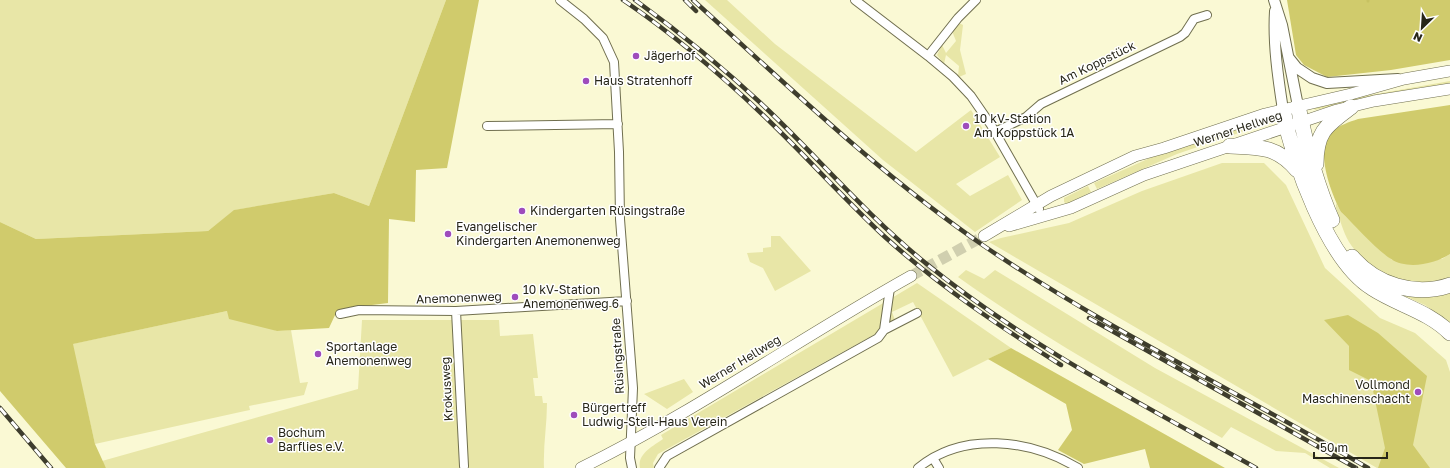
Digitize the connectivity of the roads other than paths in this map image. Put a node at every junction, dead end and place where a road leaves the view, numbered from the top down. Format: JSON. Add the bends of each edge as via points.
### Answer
{"nodes":[{"id":1,"x":560,"y":0,"type":"edge"},
{"id":2,"x":855,"y":0,"type":"edge"},
{"id":3,"x":976,"y":0,"type":"edge"},
{"id":4,"x":1275,"y":4,"type":"edge"},
{"id":5,"x":1207,"y":15,"type":"dead end"},
{"id":6,"x":928,"y":56,"type":"junction"},
{"id":7,"x":1289,"y":58,"type":"junction"},
{"id":8,"x":1450,"y":71,"type":"edge"},
{"id":9,"x":1404,"y":79,"type":"junction"},
{"id":10,"x":1450,"y":89,"type":"edge"},
{"id":11,"x":1298,"y":106,"type":"junction"},
{"id":12,"x":1351,"y":107,"type":"junction"},
{"id":13,"x":1283,"y":110,"type":"junction"},
{"id":14,"x":1302,"y":122,"type":"junction"},
{"id":15,"x":618,"y":124,"type":"junction"},
{"id":16,"x":487,"y":126,"type":"dead end"},
{"id":17,"x":1287,"y":127,"type":"junction"},
{"id":18,"x":995,"y":132,"type":"junction"},
{"id":19,"x":1230,"y":146,"type":"junction"},
{"id":20,"x":1309,"y":176,"type":"junction"},
{"id":21,"x":1037,"y":204,"type":"junction"},
{"id":22,"x":1042,"y":217,"type":"junction"},
{"id":23,"x":911,"y":276,"type":"tunnel mouth"},
{"id":24,"x":1450,"y":285,"type":"edge"},
{"id":25,"x":890,"y":288,"type":"junction"},
{"id":26,"x":627,"y":301,"type":"junction"},
{"id":27,"x":456,"y":311,"type":"junction"},
{"id":28,"x":917,"y":313,"type":"dead end"},
{"id":29,"x":340,"y":314,"type":"dead end"},
{"id":30,"x":884,"y":330,"type":"junction"},
{"id":31,"x":1450,"y":333,"type":"edge"},
{"id":32,"x":631,"y":443,"type":"junction"},
{"id":33,"x":933,"y":458,"type":"junction"},
{"id":34,"x":464,"y":466,"type":"dead end"},
{"id":35,"x":581,"y":468,"type":"edge"},
{"id":36,"x":632,"y":468,"type":"edge"},
{"id":37,"x":659,"y":468,"type":"edge"},
{"id":38,"x":918,"y":468,"type":"edge"},
{"id":39,"x":938,"y":468,"type":"edge"},
{"id":40,"x":1078,"y":468,"type":"edge"}],
"edges":[{"from":1,"to":15,"type":"street","name":"Rüsingstraße","via":[[596,31],[608,47],[614,62]]},
{"from":2,"to":6,"type":"street"},
{"from":3,"to":6,"type":"street"},
{"from":4,"to":7,"type":"street"},
{"from":4,"to":13,"type":"street","via":[[1274,25]]},
{"from":5,"to":18,"type":"street","name":"Am Koppstück","via":[[1194,20],[1180,37],[1042,104],[1026,116]]},
{"from":6,"to":18,"type":"street","via":[[971,96]]},
{"from":7,"to":9,"type":"street","name":"Werner Hellweg","via":[[1297,68],[1327,84]]},
{"from":7,"to":11,"type":"street"},
{"from":8,"to":9,"type":"main road","name":"Werner Hellweg"},
{"from":9,"to":11,"type":"main road","name":"Werner Hellweg"},
{"from":10,"to":12,"type":"main road","name":"Werner Hellweg"},
{"from":11,"to":13,"type":"main road","name":"Werner Hellweg"},
{"from":11,"to":14,"type":"highway"},
{"from":12,"to":14,"type":"main road","name":"Werner Hellweg"},
{"from":12,"to":20,"type":"highway","via":[[1321,134]]},
{"from":13,"to":17,"type":"highway"},
{"from":13,"to":21,"type":"main road","name":"Werner Hellweg","via":[[1135,156]]},
{"from":14,"to":17,"type":"main road","name":"Werner Hellweg"},
{"from":14,"to":20,"type":"highway"},
{"from":15,"to":16,"type":"street"},
{"from":15,"to":26,"type":"street","name":"Rüsingstraße","via":[[620,219]]},
{"from":17,"to":19,"type":"main road","name":"Werner Hellweg"},
{"from":17,"to":20,"type":"highway","via":[[1294,156]]},
{"from":18,"to":21,"type":"street"},
{"from":19,"to":20,"type":"highway","via":[[1270,149]]},
{"from":19,"to":22,"type":"main road","name":"Werner Hellweg","via":[[1144,175],[1071,208]]},
{"from":20,"to":24,"type":"highway","via":[[1321,194],[1343,243],[1366,271],[1401,288],[1421,290]]},
{"from":20,"to":31,"type":"highway","via":[[1330,238],[1353,273],[1372,289],[1427,315]]},
{"from":21,"to":22,"type":"street"},
{"from":21,"to":22,"type":"main road","name":"Werner Hellweg","via":[[984,236],[1022,221]]},
{"from":23,"to":25,"type":"main road","name":"Werner Hellweg"},
{"from":25,"to":30,"type":"street"},
{"from":25,"to":32,"type":"main road","name":"Werner Hellweg"},
{"from":26,"to":27,"type":"street","name":"Anemonenweg"},
{"from":26,"to":32,"type":"street","name":"Rüsingstraße","via":[[633,388]]},
{"from":27,"to":29,"type":"street","name":"Anemonenweg","via":[[358,310]]},
{"from":27,"to":34,"type":"street","name":"Krokusweg"},
{"from":28,"to":30,"type":"street"},
{"from":30,"to":37,"type":"street","via":[[878,338],[667,456]]},
{"from":32,"to":35,"type":"main road","name":"Werner Hellweg"},
{"from":32,"to":36,"type":"street","name":"Rüsingstraße"},
{"from":33,"to":38,"type":"street"},
{"from":33,"to":39,"type":"street"},
{"from":33,"to":40,"type":"street","via":[[971,444],[995,443],[1043,451]]}]}
